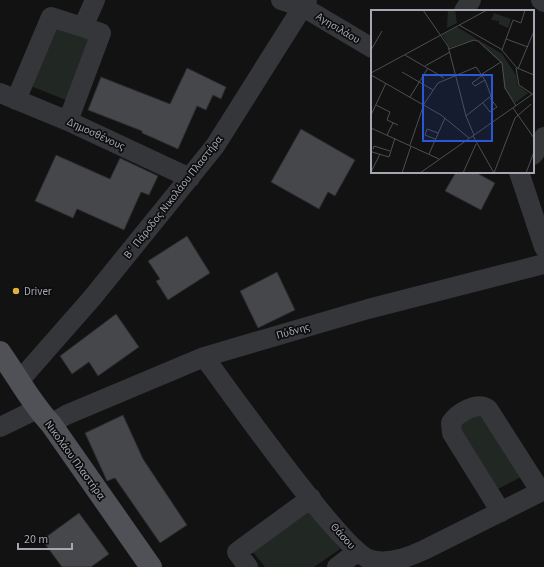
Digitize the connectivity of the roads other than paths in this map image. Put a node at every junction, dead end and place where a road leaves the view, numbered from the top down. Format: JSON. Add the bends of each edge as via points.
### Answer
{"nodes":[{"id":1,"x":96,"y":0,"type":"edge"},
{"id":2,"x":281,"y":0,"type":"edge"},
{"id":3,"x":471,"y":0,"type":"edge"},
{"id":4,"x":541,"y":0,"type":"edge"},
{"id":5,"x":544,"y":2,"type":"edge"},
{"id":6,"x":305,"y":4,"type":"edge"},
{"id":7,"x":465,"y":10,"type":"edge"},
{"id":8,"x":83,"y":28,"type":"junction"},
{"id":9,"x":371,"y":47,"type":"edge"},
{"id":10,"x":8,"y":96,"type":"edge"},
{"id":11,"x":68,"y":121,"type":"junction"},
{"id":12,"x":544,"y":137,"type":"edge"},
{"id":13,"x":534,"y":153,"type":"edge"},
{"id":14,"x":520,"y":173,"type":"edge"},
{"id":15,"x":190,"y":178,"type":"junction"},
{"id":16,"x":544,"y":247,"type":"edge"},
{"id":17,"x":544,"y":264,"type":"edge"},
{"id":18,"x":0,"y":352,"type":"edge"},
{"id":19,"x":204,"y":357,"type":"junction"},
{"id":20,"x":20,"y":380,"type":"junction"},
{"id":21,"x":44,"y":417,"type":"junction"},
{"id":22,"x":0,"y":427,"type":"edge"},
{"id":23,"x":542,"y":491,"type":"edge"},
{"id":24,"x":311,"y":498,"type":"junction"},
{"id":25,"x":502,"y":512,"type":"junction"},
{"id":26,"x":358,"y":552,"type":"junction"},
{"id":27,"x":151,"y":567,"type":"edge"},
{"id":28,"x":248,"y":567,"type":"edge"},
{"id":29,"x":338,"y":567,"type":"edge"}],
"edges":[{"from":1,"to":8,"type":"street"},
{"from":2,"to":6,"type":"street","name":"Αγησιλάου"},
{"from":3,"to":7,"type":"street"},
{"from":4,"to":5,"type":"street"},
{"from":6,"to":9,"type":"street","name":"Αγησιλάου"},
{"from":6,"to":15,"type":"street","name":"Β΄ Πάροδος Νικολάου Πλαστήρα","via":[[215,146]]},
{"from":8,"to":10,"type":"street","via":[[51,17]]},
{"from":8,"to":11,"type":"street","via":[[101,33]]},
{"from":10,"to":11,"type":"street","name":"Δημοσθένους"},
{"from":11,"to":15,"type":"street","name":"Δημοσθένους"},
{"from":12,"to":13,"type":"street"},
{"from":14,"to":16,"type":"street"},
{"from":15,"to":20,"type":"street","name":"Β΄ Πάροδος Νικολάου Πλαστήρα","via":[[92,298]]},
{"from":17,"to":19,"type":"street","name":"Πύδνης","via":[[368,309]]},
{"from":18,"to":20,"type":"main road","name":"Νικολάου Πλαστήρα"},
{"from":19,"to":21,"type":"street","name":"Πύδνης","via":[[66,415]]},
{"from":19,"to":24,"type":"street","name":"Θάσου"},
{"from":20,"to":21,"type":"main road","name":"Νικολάου Πλαστήρα"},
{"from":21,"to":22,"type":"street","name":"Πύδνης"},
{"from":21,"to":27,"type":"main road","name":"Νικολάου Πλαστήρα"},
{"from":23,"to":25,"type":"street","name":"Θάσου"},
{"from":23,"to":25,"type":"street","via":[[488,409],[477,406],[454,418],[451,423],[452,433]]},
{"from":24,"to":26,"type":"street","name":"Θάσου"},
{"from":24,"to":28,"type":"street","via":[[237,552]]},
{"from":25,"to":26,"type":"street","name":"Θάσου","via":[[405,558],[371,560]]},
{"from":26,"to":29,"type":"street"}]}
